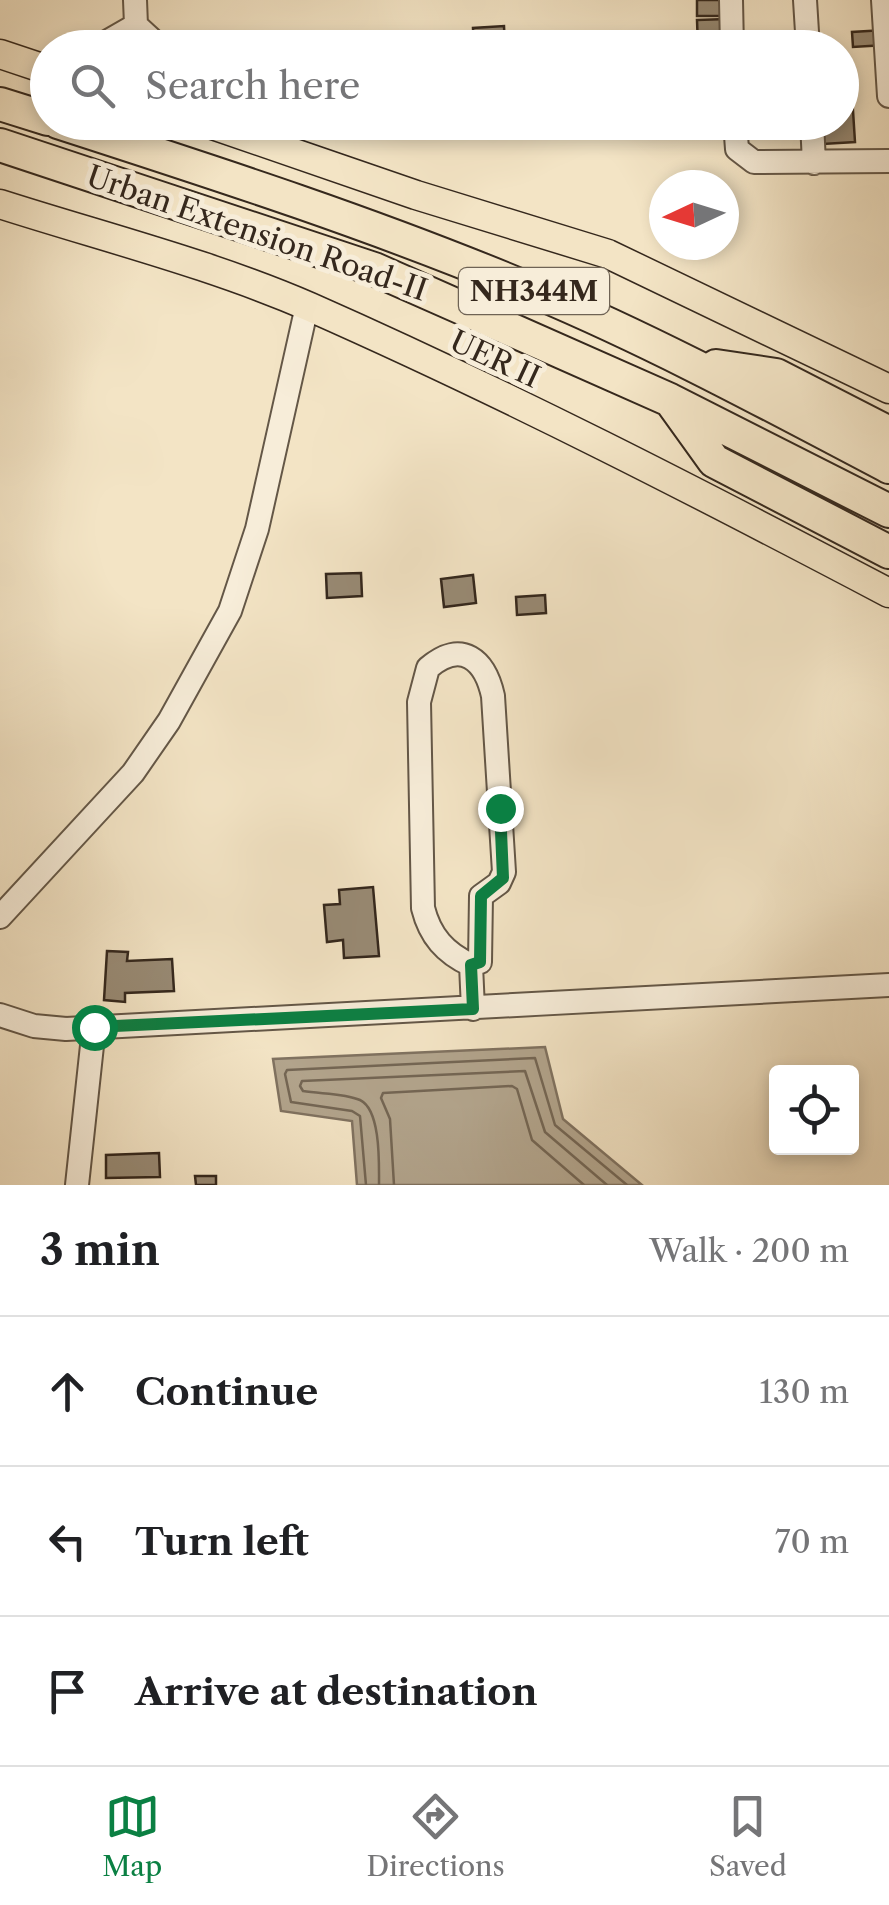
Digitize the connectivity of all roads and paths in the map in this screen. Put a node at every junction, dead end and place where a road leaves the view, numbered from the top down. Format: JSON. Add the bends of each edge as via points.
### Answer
{"nodes":[{"id":1,"x":136,"y":0,"type":"edge"},
{"id":2,"x":731,"y":0,"type":"edge"},
{"id":3,"x":805,"y":0,"type":"edge"},
{"id":4,"x":884,"y":0,"type":"edge"},
{"id":5,"x":136,"y":25,"type":"junction"},
{"id":6,"x":127,"y":30,"type":"edge"},
{"id":7,"x":141,"y":30,"type":"edge"},
{"id":8,"x":732,"y":30,"type":"edge"},
{"id":9,"x":807,"y":30,"type":"edge"},
{"id":10,"x":0,"y":54,"type":"edge"},
{"id":11,"x":30,"y":63,"type":"edge"},
{"id":12,"x":889,"y":96,"type":"edge"},
{"id":13,"x":0,"y":104,"type":"edge"},
{"id":14,"x":30,"y":113,"type":"edge"},
{"id":15,"x":114,"y":140,"type":"edge"},
{"id":16,"x":258,"y":140,"type":"edge"},
{"id":17,"x":737,"y":140,"type":"edge"},
{"id":18,"x":813,"y":140,"type":"edge"},
{"id":19,"x":0,"y":145,"type":"edge"},
{"id":20,"x":889,"y":161,"type":"edge"},
{"id":21,"x":814,"y":162,"type":"junction"},
{"id":22,"x":0,"y":204,"type":"edge"},
{"id":23,"x":307,"y":306,"type":"junction"},
{"id":24,"x":686,"y":361,"type":"junction"},
{"id":25,"x":889,"y":389,"type":"edge"},
{"id":26,"x":670,"y":400,"type":"junction"},
{"id":27,"x":889,"y":433,"type":"edge"},
{"id":28,"x":889,"y":466,"type":"edge"},
{"id":29,"x":889,"y":511,"type":"edge"},
{"id":30,"x":889,"y":552,"type":"edge"},
{"id":31,"x":889,"y":593,"type":"edge"},
{"id":32,"x":0,"y":916,"type":"edge"},
{"id":33,"x":471,"y":965,"type":"junction"},
{"id":34,"x":889,"y":984,"type":"edge"},
{"id":35,"x":473,"y":1009,"type":"junction"},
{"id":36,"x":0,"y":1014,"type":"edge"},
{"id":37,"x":94,"y":1027,"type":"junction"},
{"id":38,"x":77,"y":1185,"type":"edge"}],
"edges":[{"from":1,"to":5,"type":"street"},
{"from":2,"to":8,"type":"street"},
{"from":3,"to":9,"type":"street"},
{"from":4,"to":12,"type":"street"},
{"from":5,"to":6,"type":"street"},
{"from":5,"to":7,"type":"street"},
{"from":10,"to":11,"type":"main road"},
{"from":13,"to":14,"type":"highway"},
{"from":15,"to":24,"type":"highway","name":"Urban Extension Road-II","number":"NH344M","via":[[379,229]]},
{"from":16,"to":25,"type":"main road","via":[[608,254]]},
{"from":17,"to":21,"type":"street","via":[[754,162]]},
{"from":18,"to":21,"type":"street"},
{"from":19,"to":26,"type":"highway","name":"Urban Extension Road-II","number":"NH344M","via":[[374,270]]},
{"from":20,"to":21,"type":"street"},
{"from":22,"to":23,"type":"main road","name":"UER II"},
{"from":23,"to":31,"type":"main road","name":"UER II","via":[[706,496]]},
{"from":23,"to":32,"type":"street","via":[[256,529],[230,611],[133,773]]},
{"from":24,"to":27,"type":"highway","via":[[776,376]]},
{"from":24,"to":28,"type":"highway","name":"Urban Extension Road-II","number":"NH344M"},
{"from":26,"to":29,"type":"highway","name":"Urban Extension Road-II","number":"NH344M"},
{"from":26,"to":30,"type":"highway","via":[[714,461]]},
{"from":33,"to":33,"type":"street","via":[[434,937],[423,908],[420,702],[428,668],[452,655],[478,661],[493,696],[504,872],[481,896],[480,962]]},
{"from":33,"to":35,"type":"street"},
{"from":34,"to":35,"type":"street"},
{"from":35,"to":37,"type":"street"},
{"from":36,"to":37,"type":"street","via":[[34,1026]]},
{"from":37,"to":38,"type":"street"}]}
